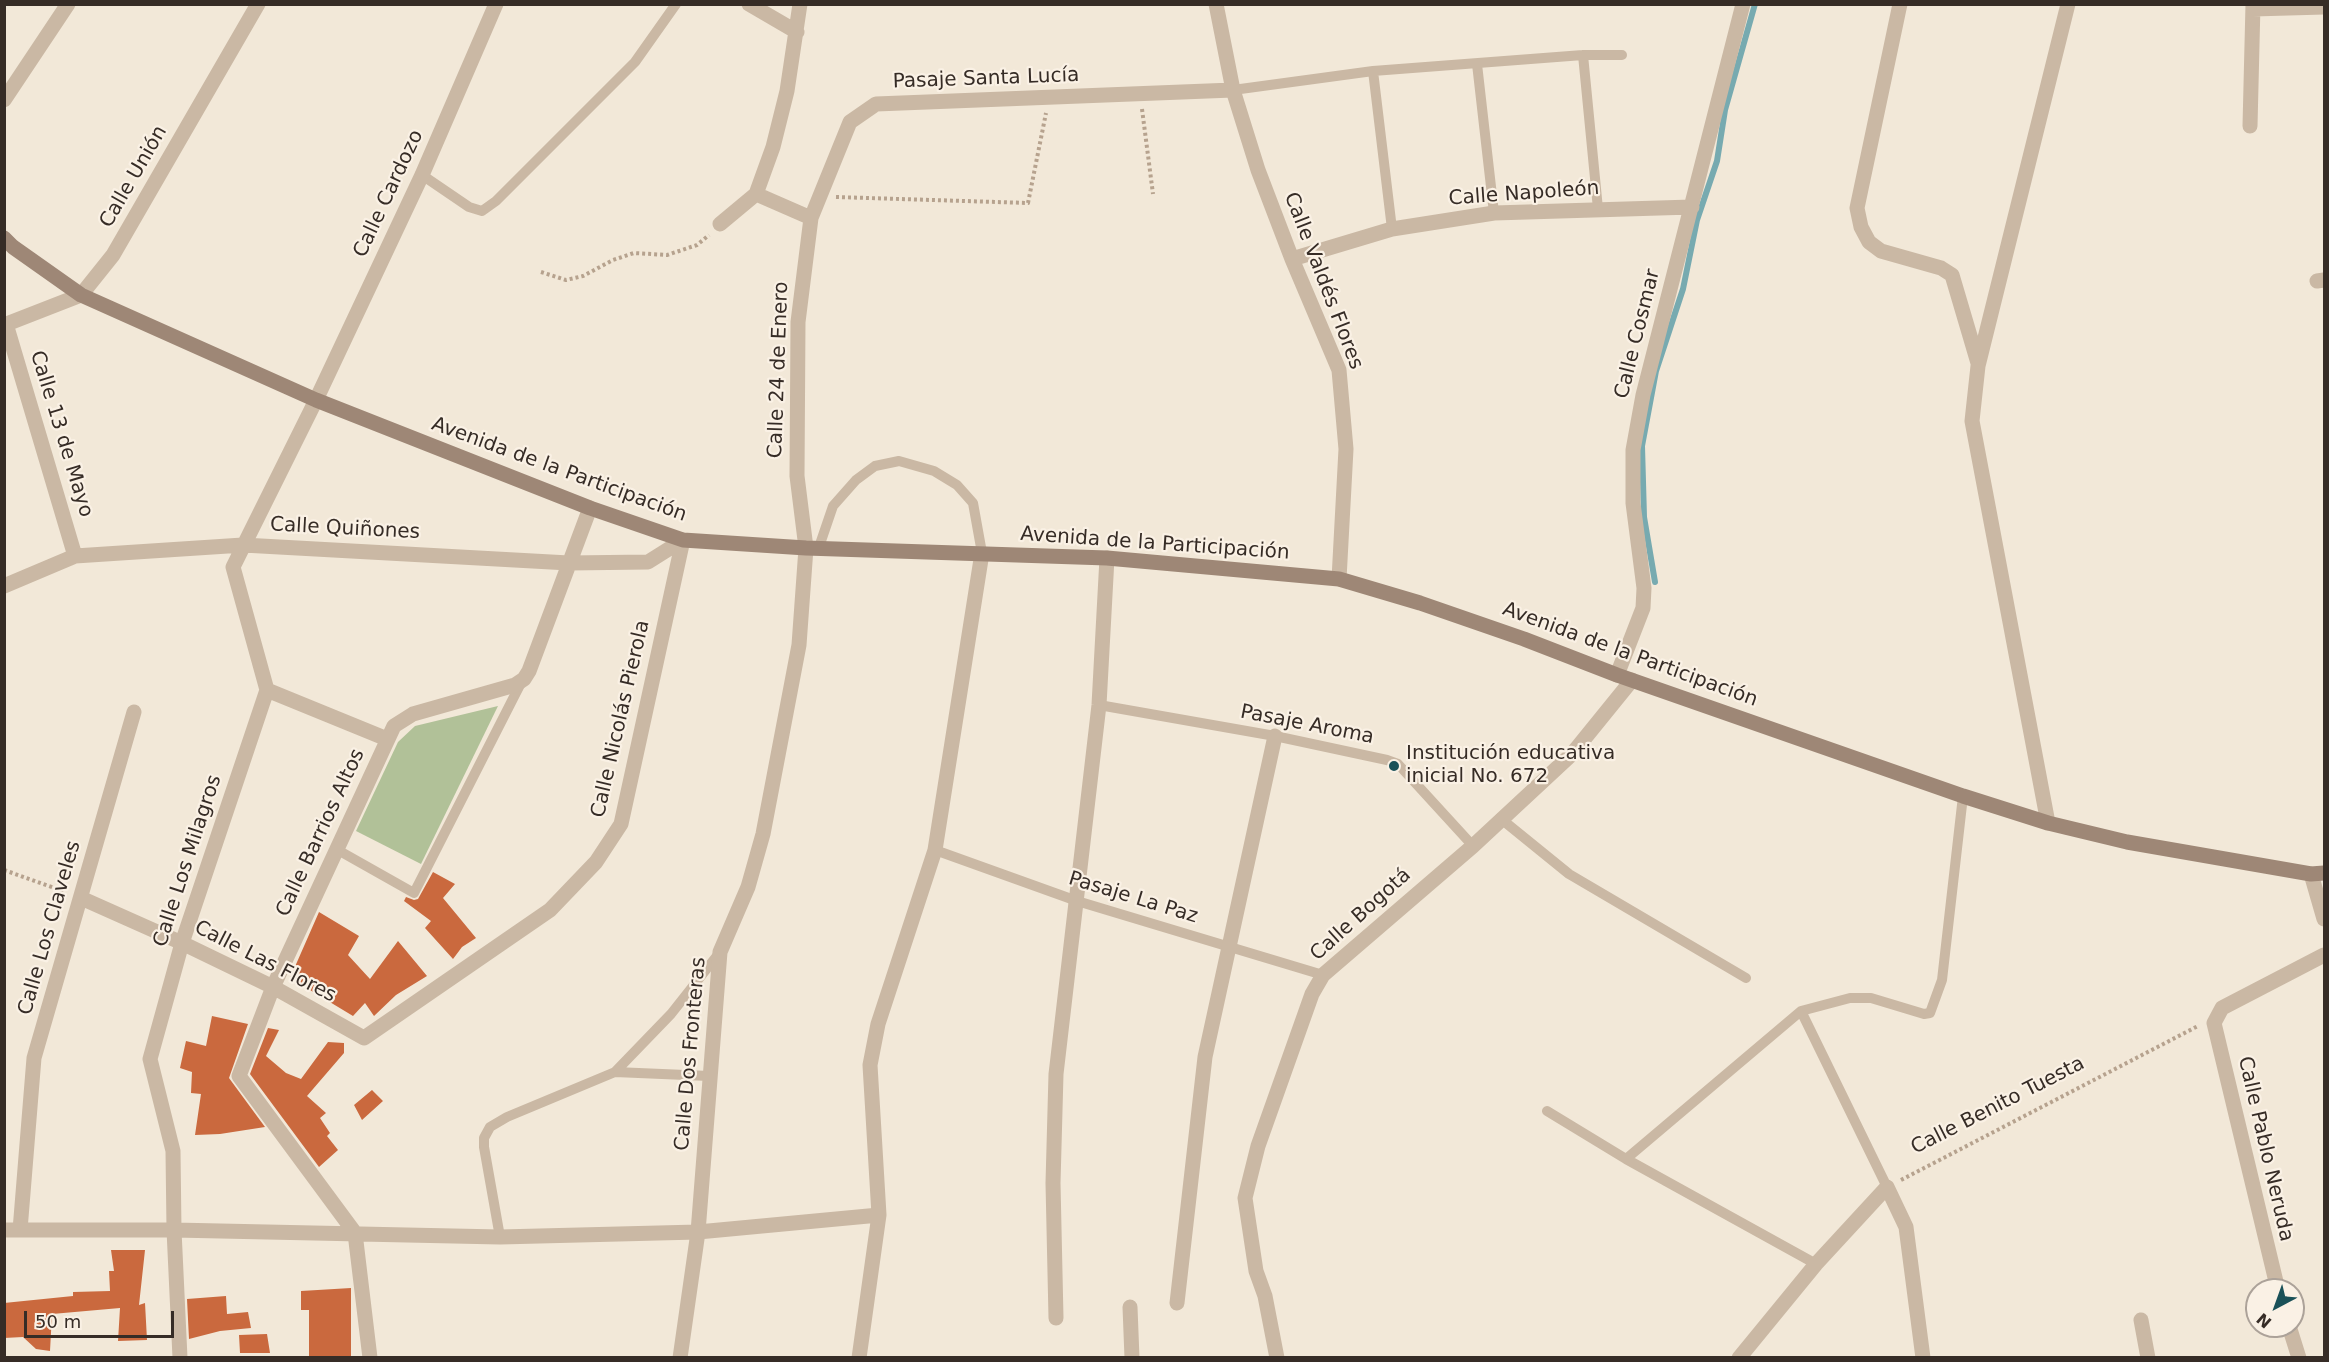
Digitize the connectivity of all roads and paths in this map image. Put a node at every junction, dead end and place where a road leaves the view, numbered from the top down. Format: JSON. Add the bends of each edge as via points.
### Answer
{"nodes":[{"id":1,"x":68,"y":4,"type":"edge"},
{"id":2,"x":258,"y":4,"type":"edge"},
{"id":3,"x":496,"y":4,"type":"edge"},
{"id":4,"x":676,"y":4,"type":"edge"},
{"id":5,"x":749,"y":4,"type":"edge"},
{"id":6,"x":800,"y":4,"type":"edge"},
{"id":7,"x":1216,"y":4,"type":"edge"},
{"id":8,"x":1743,"y":4,"type":"edge"},
{"id":9,"x":1900,"y":4,"type":"edge"},
{"id":10,"x":2068,"y":4,"type":"edge"},
{"id":11,"x":2253,"y":7,"type":"edge"},
{"id":12,"x":2325,"y":7,"type":"edge"},
{"id":13,"x":797,"y":32,"type":"junction"},
{"id":14,"x":1583,"y":55,"type":"junction"},
{"id":15,"x":1622,"y":55,"type":"dead end"},
{"id":16,"x":1477,"y":63,"type":"junction"},
{"id":17,"x":1373,"y":71,"type":"junction"},
{"id":18,"x":1233,"y":90,"type":"junction"},
{"id":19,"x":1140,"y":94,"type":"junction"},
{"id":20,"x":1048,"y":98,"type":"junction"},
{"id":21,"x":4,"y":100,"type":"edge"},
{"id":22,"x":2250,"y":126,"type":"dead end"},
{"id":23,"x":422,"y":175,"type":"junction"},
{"id":24,"x":1153,"y":194,"type":"dead end"},
{"id":25,"x":756,"y":195,"type":"junction"},
{"id":26,"x":820,"y":196,"type":"junction"},
{"id":27,"x":1692,"y":207,"type":"junction"},
{"id":28,"x":1598,"y":209,"type":"junction"},
{"id":29,"x":1494,"y":213,"type":"junction"},
{"id":30,"x":811,"y":218,"type":"junction"},
{"id":31,"x":720,"y":224,"type":"joint"},
{"id":32,"x":1392,"y":229,"type":"junction"},
{"id":33,"x":4,"y":238,"type":"edge"},
{"id":34,"x":1292,"y":259,"type":"junction"},
{"id":35,"x":540,"y":272,"type":"dead end"},
{"id":36,"x":81,"y":295,"type":"junction"},
{"id":37,"x":5,"y":324,"type":"edge"},
{"id":38,"x":1978,"y":366,"type":"junction"},
{"id":39,"x":316,"y":400,"type":"junction"},
{"id":40,"x":590,"y":508,"type":"junction"},
{"id":41,"x":682,"y":540,"type":"junction"},
{"id":42,"x":243,"y":545,"type":"junction"},
{"id":43,"x":812,"y":547,"type":"junction"},
{"id":44,"x":982,"y":553,"type":"junction"},
{"id":45,"x":75,"y":556,"type":"junction"},
{"id":46,"x":1107,"y":558,"type":"junction"},
{"id":47,"x":569,"y":563,"type":"junction"},
{"id":48,"x":1339,"y":579,"type":"junction"},
{"id":49,"x":4,"y":586,"type":"edge"},
{"id":50,"x":1617,"y":675,"type":"junction"},
{"id":51,"x":524,"y":679,"type":"junction"},
{"id":52,"x":1632,"y":680,"type":"junction"},
{"id":53,"x":267,"y":690,"type":"junction"},
{"id":54,"x":1099,"y":705,"type":"junction"},
{"id":55,"x":134,"y":712,"type":"dead end"},
{"id":56,"x":1275,"y":736,"type":"junction"},
{"id":57,"x":387,"y":739,"type":"junction"},
{"id":58,"x":1963,"y":796,"type":"junction"},
{"id":59,"x":1500,"y":818,"type":"junction"},
{"id":60,"x":2048,"y":823,"type":"junction"},
{"id":61,"x":1473,"y":846,"type":"junction"},
{"id":62,"x":336,"y":849,"type":"junction"},
{"id":63,"x":935,"y":850,"type":"junction"},
{"id":64,"x":4,"y":870,"type":"edge"},
{"id":65,"x":2318,"y":873,"type":"edge"},
{"id":66,"x":81,"y":898,"type":"junction"},
{"id":67,"x":1077,"y":901,"type":"junction"},
{"id":68,"x":2325,"y":919,"type":"edge"},
{"id":69,"x":182,"y":943,"type":"junction"},
{"id":70,"x":1230,"y":947,"type":"junction"},
{"id":71,"x":720,"y":951,"type":"junction"},
{"id":72,"x":2325,"y":955,"type":"edge"},
{"id":73,"x":1323,"y":975,"type":"junction"},
{"id":74,"x":1746,"y":978,"type":"dead end"},
{"id":75,"x":273,"y":987,"type":"junction"},
{"id":76,"x":1801,"y":1011,"type":"junction"},
{"id":77,"x":2216,"y":1017,"type":"junction"},
{"id":78,"x":364,"y":1038,"type":"joint"},
{"id":79,"x":615,"y":1071,"type":"junction"},
{"id":80,"x":709,"y":1076,"type":"junction"},
{"id":81,"x":1547,"y":1111,"type":"dead end"},
{"id":82,"x":1626,"y":1159,"type":"junction"},
{"id":83,"x":1887,"y":1188,"type":"junction"},
{"id":84,"x":879,"y":1215,"type":"junction"},
{"id":85,"x":12,"y":1230,"type":"edge"},
{"id":86,"x":174,"y":1230,"type":"junction"},
{"id":87,"x":698,"y":1232,"type":"junction"},
{"id":88,"x":355,"y":1233,"type":"junction"},
{"id":89,"x":500,"y":1237,"type":"junction"},
{"id":90,"x":1816,"y":1264,"type":"junction"},
{"id":91,"x":2275,"y":1278,"type":"edge"},
{"id":92,"x":1177,"y":1303,"type":"dead end"},
{"id":93,"x":1130,"y":1307,"type":"dead end"},
{"id":94,"x":1056,"y":1318,"type":"dead end"},
{"id":95,"x":2141,"y":1320,"type":"dead end"},
{"id":96,"x":2293,"y":1338,"type":"edge"},
{"id":97,"x":180,"y":1358,"type":"edge"},
{"id":98,"x":370,"y":1358,"type":"edge"},
{"id":99,"x":680,"y":1358,"type":"edge"},
{"id":100,"x":859,"y":1358,"type":"edge"},
{"id":101,"x":1132,"y":1358,"type":"edge"},
{"id":102,"x":1276,"y":1358,"type":"edge"},
{"id":103,"x":1739,"y":1358,"type":"edge"},
{"id":104,"x":1923,"y":1358,"type":"edge"},
{"id":105,"x":2148,"y":1358,"type":"edge"},
{"id":106,"x":2300,"y":1358,"type":"edge"}],
"edges":[{"from":1,"to":21,"type":"street"},
{"from":2,"to":36,"type":"street","name":"Calle Unión","via":[[113,255]]},
{"from":3,"to":23,"type":"street","name":"Calle Cardozo"},
{"from":4,"to":23,"type":"lane","via":[[634,62],[482,211],[469,207]]},
{"from":5,"to":13,"type":"street"},
{"from":6,"to":13,"type":"street"},
{"from":7,"to":18,"type":"street","name":"Calle Valdés Flores"},
{"from":8,"to":27,"type":"street","name":"Calle Cosmar"},
{"from":9,"to":38,"type":"street","via":[[1857,208],[1861,227],[1869,242],[1881,251],[1941,268],[1952,275]]},
{"from":10,"to":38,"type":"street"},
{"from":11,"to":12,"type":"street"},
{"from":11,"to":22,"type":"street"},
{"from":13,"to":25,"type":"street","via":[[773,147]]},
{"from":14,"to":15,"type":"lane"},
{"from":14,"to":16,"type":"lane"},
{"from":14,"to":28,"type":"lane"},
{"from":16,"to":17,"type":"lane"},
{"from":16,"to":29,"type":"lane"},
{"from":17,"to":18,"type":"lane"},
{"from":17,"to":32,"type":"lane"},
{"from":18,"to":19,"type":"street","name":"Pasaje Santa Lucía"},
{"from":18,"to":34,"type":"street","name":"Calle Valdés Flores"},
{"from":19,"to":20,"type":"street","name":"Pasaje Santa Lucía"},
{"from":19,"to":24,"type":"path"},
{"from":20,"to":26,"type":"street","name":"Pasaje Santa Lucía","via":[[876,104],[850,122]]},
{"from":20,"to":26,"type":"path","via":[[1028,203]]},
{"from":23,"to":39,"type":"street","name":"Calle Cardozo"},
{"from":25,"to":30,"type":"street"},
{"from":25,"to":31,"type":"street"},
{"from":26,"to":30,"type":"street","name":"Pasaje Santa Lucía"},
{"from":27,"to":28,"type":"street","name":"Calle Napoleón"},
{"from":27,"to":50,"type":"street","name":"Calle Cosmar","via":[[1643,395],[1633,450],[1633,503],[1643,608]]},
{"from":28,"to":29,"type":"street","name":"Calle Napoleón"},
{"from":29,"to":32,"type":"street","name":"Calle Napoleón"},
{"from":30,"to":43,"type":"street","name":"Calle 24 de Enero","via":[[798,322],[797,476]]},
{"from":31,"to":35,"type":"path","via":[[697,245],[667,255],[634,253],[566,280]]},
{"from":32,"to":34,"type":"street","name":"Calle Napoleón"},
{"from":33,"to":36,"type":"main road","name":"Avenida de la Participación"},
{"from":34,"to":48,"type":"street","name":"Calle Valdés Flores","via":[[1339,370],[1346,449]]},
{"from":36,"to":37,"type":"street"},
{"from":36,"to":39,"type":"main road","name":"Avenida de la Participación"},
{"from":37,"to":45,"type":"street","name":"Calle 13 de Mayo"},
{"from":38,"to":60,"type":"street","via":[[1972,422]]},
{"from":39,"to":40,"type":"main road","name":"Avenida de la Participación"},
{"from":39,"to":42,"type":"street"},
{"from":40,"to":41,"type":"main road","name":"Avenida de la Participación"},
{"from":40,"to":47,"type":"street"},
{"from":41,"to":43,"type":"main road","name":"Avenida de la Participación"},
{"from":41,"to":47,"type":"street","name":"Calle Quiñones","via":[[648,562]]},
{"from":41,"to":78,"type":"street","name":"Calle Nicolás Pierola","via":[[621,824],[596,862],[550,910]]},
{"from":42,"to":45,"type":"street","name":"Calle Quiñones"},
{"from":42,"to":47,"type":"street","name":"Calle Quiñones"},
{"from":42,"to":53,"type":"street","via":[[233,567]]},
{"from":43,"to":44,"type":"main road","name":"Avenida de la Participación"},
{"from":43,"to":44,"type":"lane","via":[[833,506],[856,480],[874,466],[899,461],[934,471],[957,485],[973,502]]},
{"from":43,"to":71,"type":"street","name":"Calle Dos Fronteras","via":[[799,645],[763,834],[748,887]]},
{"from":44,"to":46,"type":"main road","name":"Avenida de la Participación"},
{"from":44,"to":63,"type":"street"},
{"from":45,"to":49,"type":"street","name":"Calle Quiñones"},
{"from":46,"to":48,"type":"main road","name":"Avenida de la Participación"},
{"from":46,"to":54,"type":"street"},
{"from":47,"to":51,"type":"street"},
{"from":48,"to":50,"type":"main road","name":"Avenida de la Participación","via":[[1451,614]]},
{"from":50,"to":52,"type":"main road","name":"Avenida de la Participación"},
{"from":51,"to":57,"type":"street","name":"Calle Barrios Altos","via":[[515,685],[413,714],[394,726]]},
{"from":51,"to":62,"type":"lane","via":[[414,893]]},
{"from":52,"to":58,"type":"main road","name":"Avenida de la Participación"},
{"from":52,"to":59,"type":"street","name":"Calle Bogotá","via":[[1572,754]]},
{"from":53,"to":57,"type":"street"},
{"from":53,"to":69,"type":"street","name":"Calle Los Milagros"},
{"from":54,"to":56,"type":"lane","name":"Pasaje Aroma"},
{"from":54,"to":67,"type":"street"},
{"from":55,"to":66,"type":"street","name":"Calle Los Claveles"},
{"from":56,"to":61,"type":"lane","name":"Pasaje Aroma","via":[[1398,764]]},
{"from":56,"to":70,"type":"street"},
{"from":57,"to":62,"type":"street","name":"Calle Barrios Altos"},
{"from":58,"to":60,"type":"main road","name":"Avenida de la Participación"},
{"from":58,"to":76,"type":"lane","via":[[1941,980],[1930,1012],[1924,1014],[1871,998],[1850,998]]},
{"from":59,"to":61,"type":"street","name":"Calle Bogotá"},
{"from":59,"to":74,"type":"lane","via":[[1569,874]]},
{"from":60,"to":65,"type":"main road","name":"Avenida de la Participación","via":[[2127,842]]},
{"from":61,"to":73,"type":"street","name":"Calle Bogotá"},
{"from":62,"to":75,"type":"street","name":"Calle Barrios Altos"},
{"from":63,"to":67,"type":"lane","name":"Pasaje La Paz"},
{"from":63,"to":84,"type":"street","via":[[878,1024],[870,1065]]},
{"from":64,"to":66,"type":"path"},
{"from":65,"to":68,"type":"street"},
{"from":66,"to":69,"type":"street","name":"Calle Las Flores"},
{"from":66,"to":85,"type":"street","name":"Calle Los Claveles","via":[[34,1058]]},
{"from":67,"to":70,"type":"lane","name":"Pasaje La Paz"},
{"from":67,"to":94,"type":"street","via":[[1056,1074]]},
{"from":69,"to":75,"type":"street","name":"Calle Las Flores"},
{"from":69,"to":86,"type":"street","name":"Calle Los Milagros","via":[[150,1059],[173,1151]]},
{"from":70,"to":73,"type":"lane","name":"Pasaje La Paz"},
{"from":70,"to":92,"type":"street","via":[[1205,1057]]},
{"from":71,"to":79,"type":"lane","via":[[671,1014]]},
{"from":71,"to":80,"type":"street","name":"Calle Dos Fronteras"},
{"from":72,"to":77,"type":"street","via":[[2222,1008]]},
{"from":73,"to":102,"type":"street","name":"Calle Bogotá","via":[[1312,994],[1265,1124],[1245,1198],[1256,1271],[1265,1296]]},
{"from":75,"to":78,"type":"street","name":"Calle Las Flores"},
{"from":75,"to":88,"type":"street","name":"Calle Barrios Altos","via":[[239,1076]]},
{"from":76,"to":82,"type":"lane"},
{"from":76,"to":83,"type":"lane"},
{"from":77,"to":83,"type":"path","name":"Calle Benito Tuesta"},
{"from":77,"to":91,"type":"street","name":"Calle Pablo Neruda","via":[[2214,1023]]},
{"from":79,"to":80,"type":"lane"},
{"from":79,"to":89,"type":"lane","via":[[490,1127],[484,1147]]},
{"from":80,"to":87,"type":"street","name":"Calle Dos Fronteras"},
{"from":81,"to":82,"type":"lane"},
{"from":82,"to":90,"type":"lane"},
{"from":83,"to":90,"type":"street"},
{"from":83,"to":104,"type":"street","via":[[1906,1227]]},
{"from":84,"to":87,"type":"street"},
{"from":84,"to":100,"type":"street"},
{"from":85,"to":86,"type":"street"},
{"from":86,"to":88,"type":"street"},
{"from":86,"to":97,"type":"street","name":"Calle Los Milagros"},
{"from":87,"to":89,"type":"street"},
{"from":87,"to":99,"type":"street","name":"Calle Dos Fronteras"},
{"from":88,"to":89,"type":"street"},
{"from":88,"to":98,"type":"street"},
{"from":90,"to":103,"type":"street"},
{"from":93,"to":101,"type":"street"},
{"from":95,"to":105,"type":"street"},
{"from":96,"to":106,"type":"street"}]}
